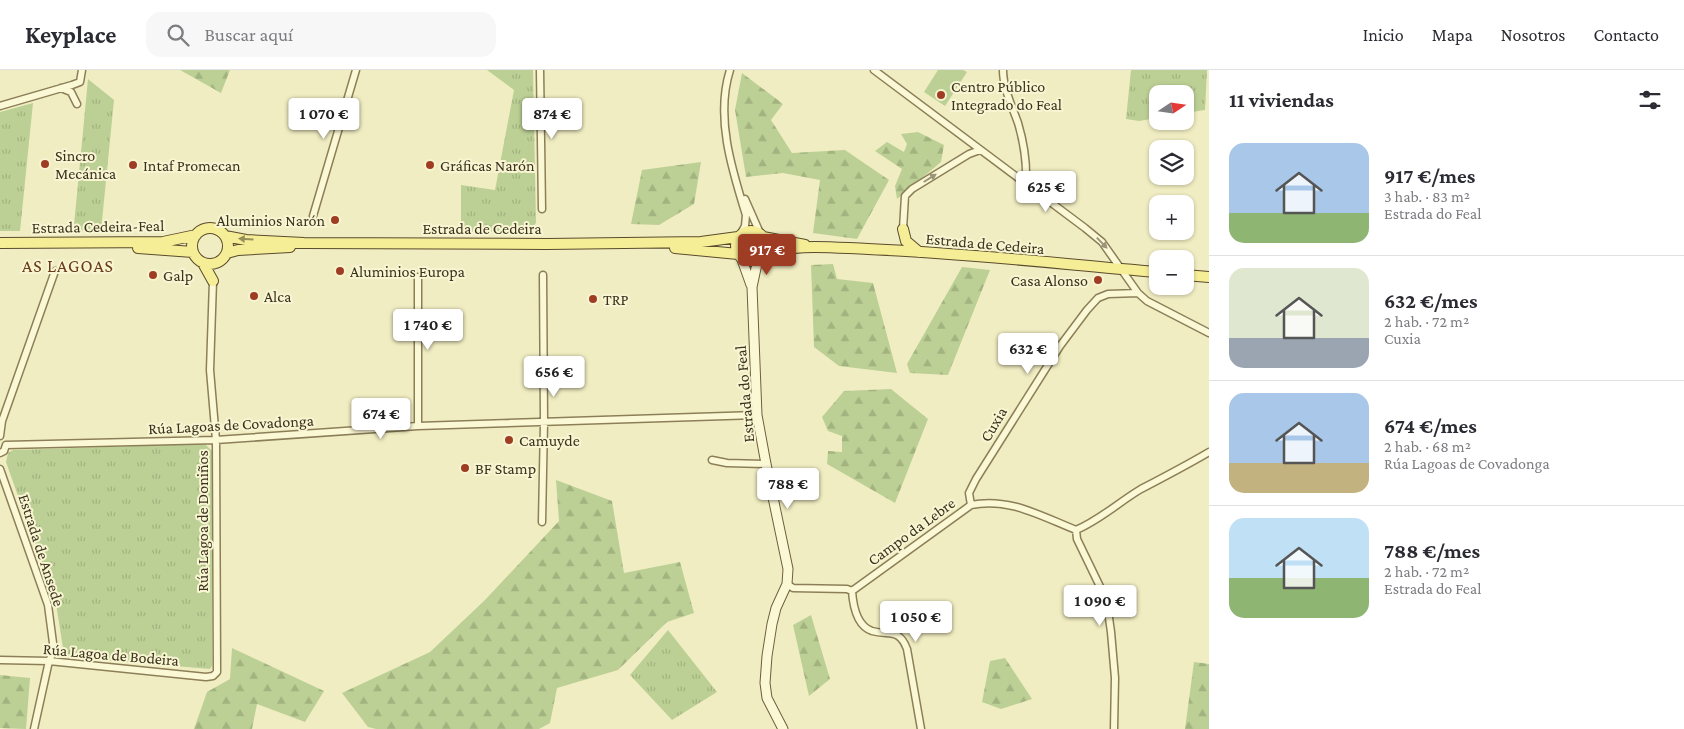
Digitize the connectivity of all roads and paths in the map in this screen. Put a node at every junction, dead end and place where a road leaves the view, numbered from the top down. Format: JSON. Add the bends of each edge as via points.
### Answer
{"nodes":[{"id":1,"x":82,"y":70,"type":"edge"},
{"id":2,"x":356,"y":70,"type":"edge"},
{"id":3,"x":540,"y":70,"type":"edge"},
{"id":4,"x":730,"y":70,"type":"edge"},
{"id":5,"x":874,"y":70,"type":"edge"},
{"id":6,"x":1003,"y":70,"type":"edge"},
{"id":7,"x":60,"y":88,"type":"junction"},
{"id":8,"x":77,"y":104,"type":"dead end"},
{"id":9,"x":0,"y":106,"type":"edge"},
{"id":10,"x":968,"y":141,"type":"junction"},
{"id":11,"x":980,"y":150,"type":"junction"},
{"id":12,"x":957,"y":161,"type":"junction"},
{"id":13,"x":736,"y":180,"type":"junction"},
{"id":14,"x":1026,"y":185,"type":"junction"},
{"id":15,"x":542,"y":209,"type":"dead end"},
{"id":16,"x":313,"y":216,"type":"dead end"},
{"id":17,"x":903,"y":229,"type":"junction"},
{"id":18,"x":740,"y":235,"type":"junction"},
{"id":19,"x":762,"y":235,"type":"junction"},
{"id":20,"x":196,"y":236,"type":"junction"},
{"id":21,"x":226,"y":236,"type":"junction"},
{"id":22,"x":0,"y":243,"type":"edge"},
{"id":23,"x":810,"y":247,"type":"junction"},
{"id":24,"x":0,"y":248,"type":"edge"},
{"id":25,"x":885,"y":250,"type":"junction"},
{"id":26,"x":902,"y":250,"type":"junction"},
{"id":27,"x":193,"y":252,"type":"junction"},
{"id":28,"x":920,"y":252,"type":"junction"},
{"id":29,"x":227,"y":253,"type":"junction"},
{"id":30,"x":739,"y":256,"type":"junction"},
{"id":31,"x":760,"y":258,"type":"junction"},
{"id":32,"x":218,"y":262,"type":"junction"},
{"id":33,"x":203,"y":263,"type":"junction"},
{"id":34,"x":1120,"y":269,"type":"junction"},
{"id":35,"x":1149,"y":271,"type":"edge"},
{"id":36,"x":55,"y":272,"type":"dead end"},
{"id":37,"x":542,"y":275,"type":"dead end"},
{"id":38,"x":1194,"y":276,"type":"edge"},
{"id":39,"x":418,"y":277,"type":"dead end"},
{"id":40,"x":1209,"y":277,"type":"edge"},
{"id":41,"x":213,"y":281,"type":"junction"},
{"id":42,"x":752,"y":287,"type":"junction"},
{"id":43,"x":1138,"y":293,"type":"junction"},
{"id":44,"x":1209,"y":333,"type":"edge"},
{"id":45,"x":757,"y":415,"type":"junction"},
{"id":46,"x":544,"y":422,"type":"junction"},
{"id":47,"x":418,"y":426,"type":"junction"},
{"id":48,"x":0,"y":438,"type":"edge"},
{"id":49,"x":216,"y":440,"type":"junction"},
{"id":50,"x":6,"y":445,"type":"junction"},
{"id":51,"x":1209,"y":452,"type":"edge"},
{"id":52,"x":0,"y":453,"type":"edge"},
{"id":53,"x":712,"y":460,"type":"dead end"},
{"id":54,"x":766,"y":464,"type":"junction"},
{"id":55,"x":0,"y":469,"type":"edge"},
{"id":56,"x":971,"y":505,"type":"junction"},
{"id":57,"x":542,"y":522,"type":"dead end"},
{"id":58,"x":1076,"y":530,"type":"junction"},
{"id":59,"x":787,"y":584,"type":"junction"},
{"id":60,"x":852,"y":591,"type":"junction"},
{"id":61,"x":0,"y":660,"type":"edge"},
{"id":62,"x":49,"y":661,"type":"junction"},
{"id":63,"x":217,"y":672,"type":"joint"},
{"id":64,"x":34,"y":729,"type":"edge"},
{"id":65,"x":783,"y":729,"type":"edge"},
{"id":66,"x":921,"y":729,"type":"edge"},
{"id":67,"x":1114,"y":729,"type":"edge"}],
"edges":[{"from":1,"to":7,"type":"street","via":[[80,82]]},
{"from":2,"to":16,"type":"street"},
{"from":3,"to":15,"type":"street"},
{"from":4,"to":13,"type":"street","via":[[725,91],[725,134]]},
{"from":5,"to":10,"type":"street"},
{"from":6,"to":14,"type":"street","via":[[1024,148]]},
{"from":7,"to":8,"type":"street","via":[[71,92]]},
{"from":7,"to":9,"type":"street"},
{"from":10,"to":11,"type":"street"},
{"from":10,"to":12,"type":"street","via":[[966,151]]},
{"from":11,"to":12,"type":"street"},
{"from":11,"to":14,"type":"street"},
{"from":17,"to":12,"type":"street","one_way":true,"via":[[905,196]]},
{"from":13,"to":18,"type":"street","via":[[746,215]]},
{"from":13,"to":19,"type":"street"},
{"from":14,"to":34,"type":"street","one_way":true,"via":[[1102,242]]},
{"from":17,"to":25,"type":"main road","via":[[899,240]]},
{"from":17,"to":26,"type":"main road"},
{"from":17,"to":28,"type":"main road","via":[[906,241]]},
{"from":18,"to":19,"type":"main road","via":[[751,230]]},
{"from":18,"to":21,"type":"main road","name":"Estrada de Cedeira","one_way":true,"via":[[701,242],[527,244],[304,243]]},
{"from":18,"to":30,"type":"main road","via":[[735,246]]},
{"from":19,"to":23,"type":"main road","name":"Estrada de Cedeira"},
{"from":19,"to":31,"type":"main road","via":[[766,246]]},
{"from":20,"to":21,"type":"main road","via":[[209,228]]},
{"from":20,"to":22,"type":"main road","name":"Estrada Cedeira-Feal","via":[[163,242]]},
{"from":20,"to":27,"type":"main road"},
{"from":21,"to":29,"type":"main road"},
{"from":23,"to":25,"type":"main road","name":"Estrada de Cedeira"},
{"from":23,"to":31,"type":"main road","name":"Estrada de Cedeira","via":[[774,251]]},
{"from":24,"to":27,"type":"main road","name":"Estrada Cedeira-Feal","via":[[120,247]]},
{"from":25,"to":26,"type":"main road","name":"Estrada de Cedeira"},
{"from":26,"to":28,"type":"main road","name":"Estrada de Cedeira"},
{"from":27,"to":33,"type":"main road"},
{"from":28,"to":34,"type":"main road","name":"Estrada de Cedeira"},
{"from":29,"to":30,"type":"main road","name":"Estrada de Cedeira","via":[[326,247],[684,248]]},
{"from":29,"to":32,"type":"main road"},
{"from":30,"to":31,"type":"main road","via":[[748,261]]},
{"from":30,"to":42,"type":"main road","name":"Estrada do Feal"},
{"from":31,"to":42,"type":"main road","name":"Estrada do Feal"},
{"from":32,"to":33,"type":"main road"},
{"from":32,"to":41,"type":"main road"},
{"from":33,"to":41,"type":"main road"},
{"from":34,"to":35,"type":"main road","name":"Estrada de Cedeira"},
{"from":34,"to":43,"type":"street"},
{"from":36,"to":48,"type":"street","via":[[2,421]]},
{"from":37,"to":46,"type":"street"},
{"from":38,"to":40,"type":"main road"},
{"from":39,"to":47,"type":"street"},
{"from":41,"to":49,"type":"street","name":"Rúa Lagoa de Doniños","via":[[210,370]]},
{"from":42,"to":45,"type":"main road","name":"Estrada do Feal"},
{"from":43,"to":44,"type":"street","via":[[1147,302]]},
{"from":43,"to":56,"type":"street","name":"Cuxia","via":[[1108,294],[1098,298],[1087,310],[1060,346],[976,479],[969,493]]},
{"from":45,"to":46,"type":"street","name":"Rúa Lagoas de Covadonga"},
{"from":45,"to":54,"type":"main road","name":"Estrada do Feal"},
{"from":46,"to":47,"type":"street","name":"Rúa Lagoas de Covadonga"},
{"from":46,"to":57,"type":"street"},
{"from":47,"to":49,"type":"street","name":"Rúa Lagoas de Covadonga"},
{"from":48,"to":50,"type":"street"},
{"from":49,"to":50,"type":"street","name":"Rúa Lagoas de Covadonga"},
{"from":49,"to":63,"type":"street","name":"Rúa Lagoa de Doniños"},
{"from":50,"to":52,"type":"street"},
{"from":51,"to":58,"type":"street"},
{"from":53,"to":54,"type":"street"},
{"from":54,"to":59,"type":"main road","name":"Estrada do Feal","via":[[788,568]]},
{"from":55,"to":62,"type":"street","name":"Estrada de Ansede","via":[[48,605],[54,650]]},
{"from":56,"to":58,"type":"street","name":"Campo da Lebre","via":[[1002,503]]},
{"from":56,"to":60,"type":"street","name":"Campo da Lebre"},
{"from":58,"to":67,"type":"street","via":[[1077,539],[1106,600],[1114,678]]},
{"from":59,"to":60,"type":"street","via":[[793,588]]},
{"from":59,"to":65,"type":"main road","name":"Estrada do Feal","via":[[772,624],[765,683],[767,698]]},
{"from":60,"to":66,"type":"street","via":[[857,615],[863,625],[872,631],[894,633],[904,642]]},
{"from":61,"to":62,"type":"street","name":"Rúa Lagoa de Bodeira"},
{"from":62,"to":63,"type":"street","name":"Rúa Lagoa de Bodeira","via":[[206,677]]},
{"from":62,"to":64,"type":"street","name":"Estrada de Ansede"}]}
